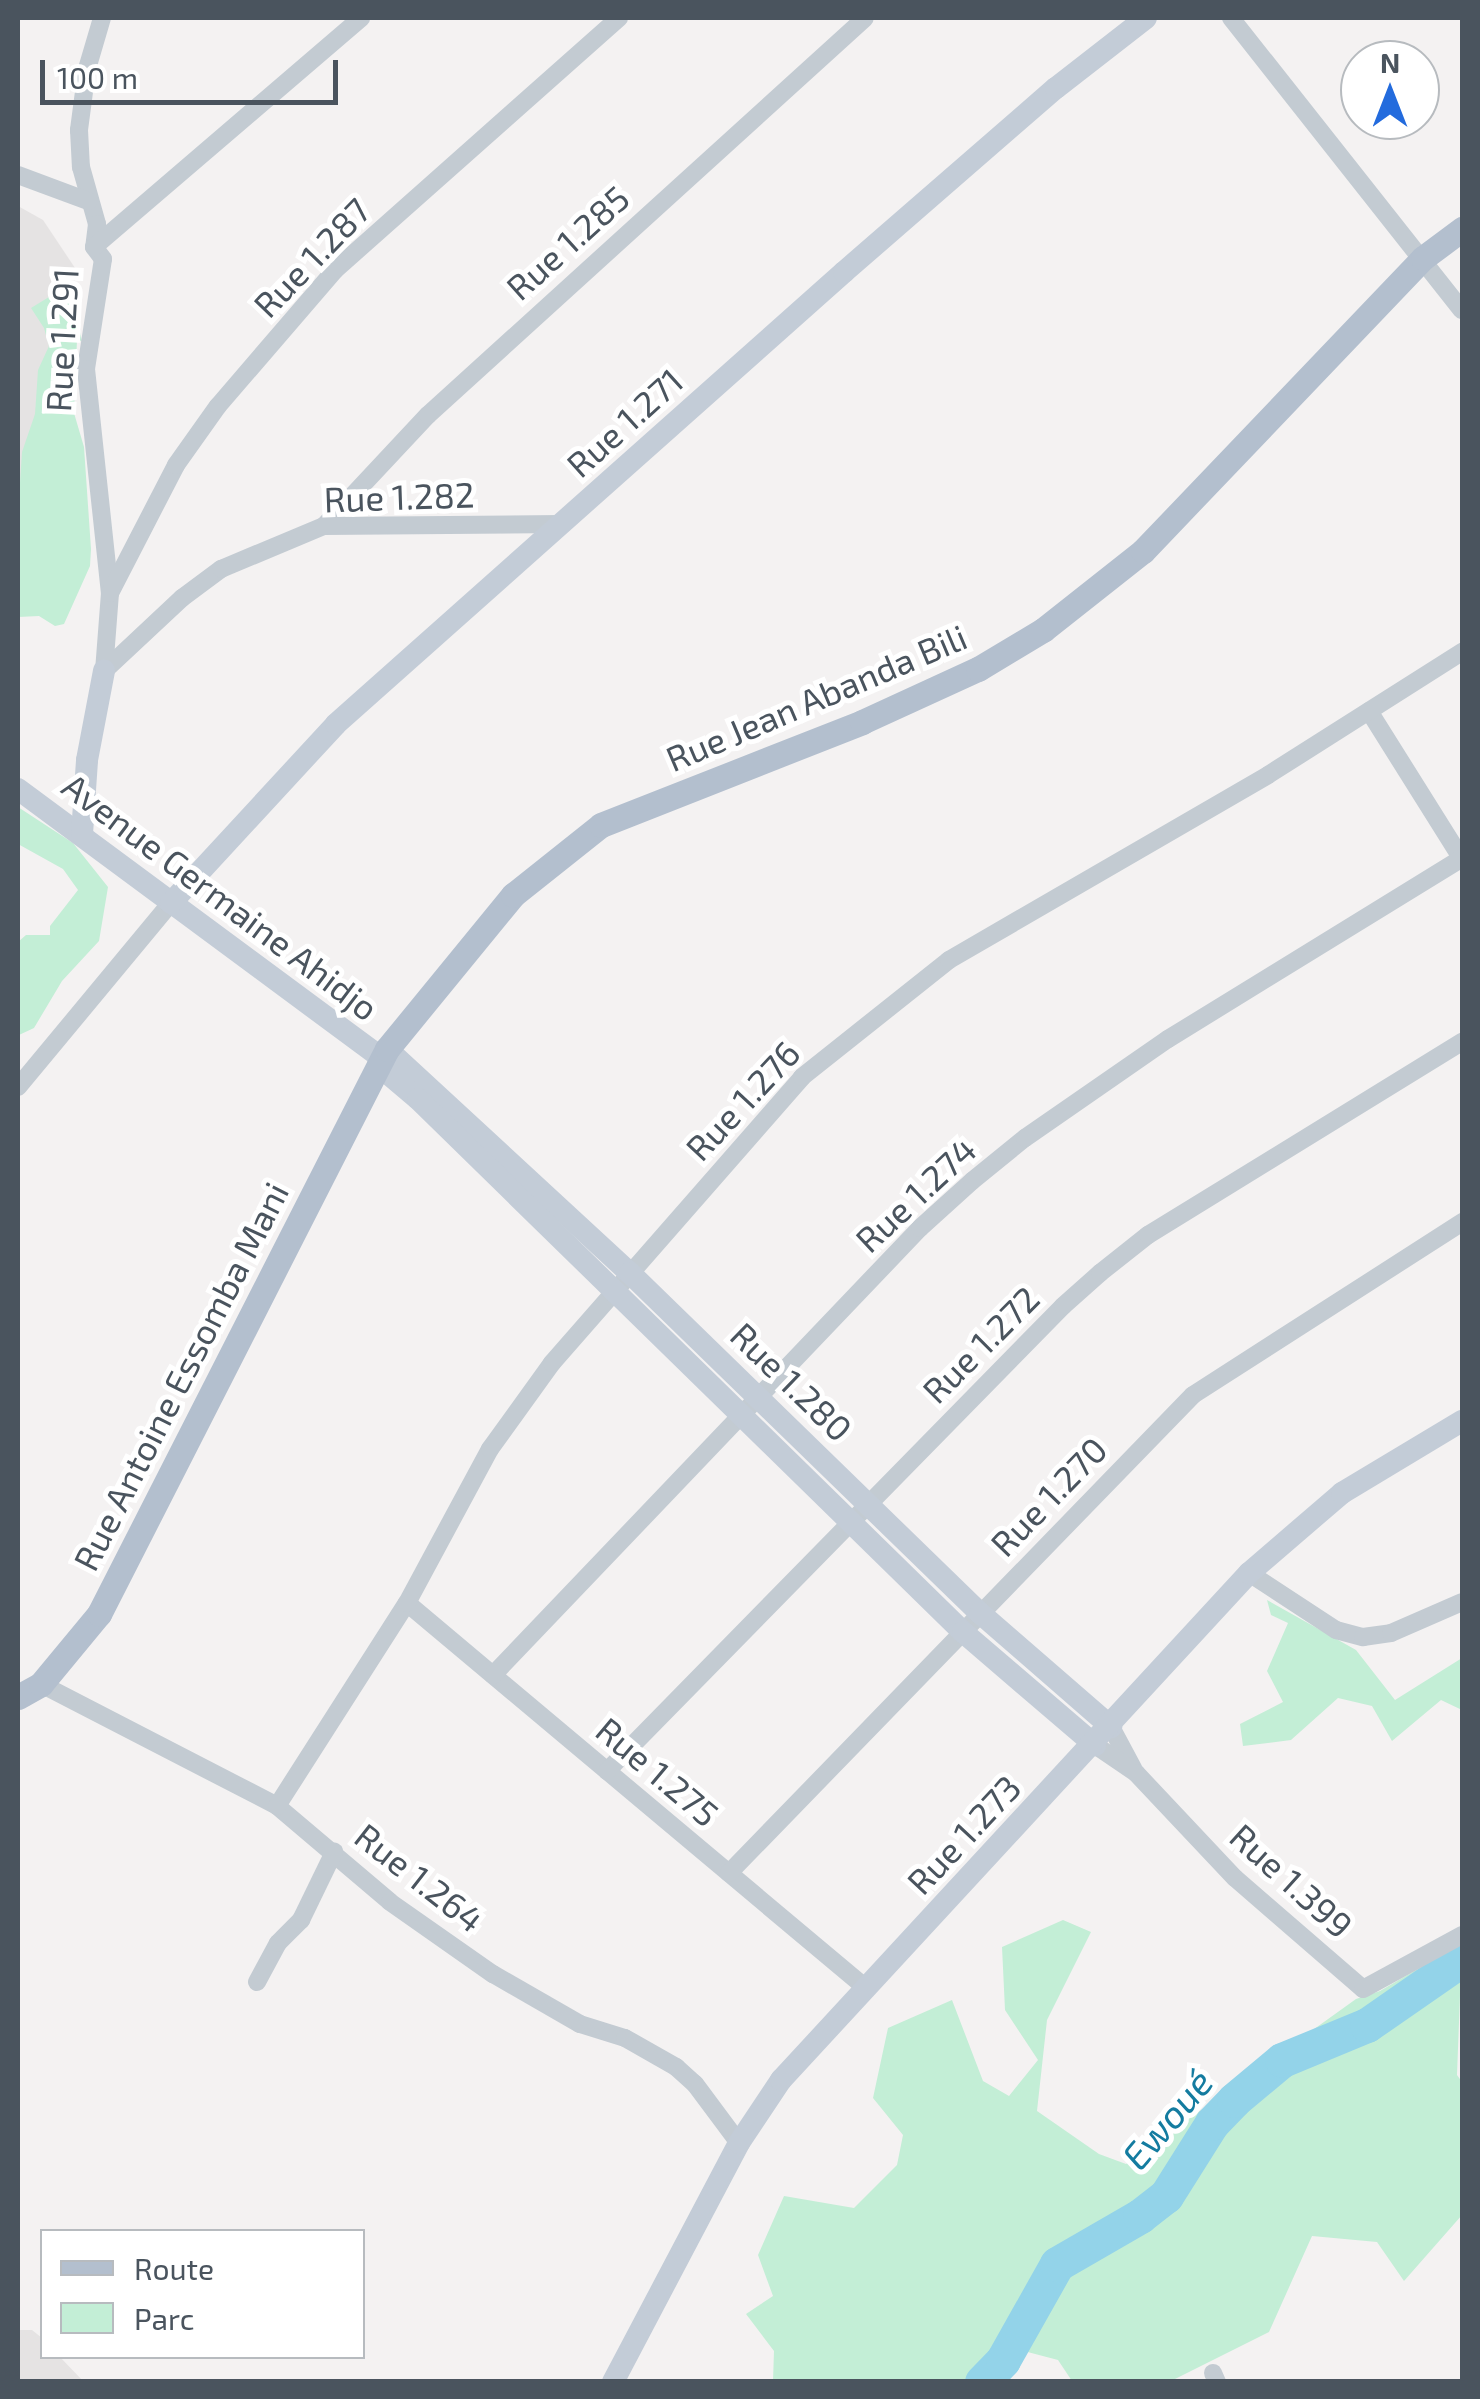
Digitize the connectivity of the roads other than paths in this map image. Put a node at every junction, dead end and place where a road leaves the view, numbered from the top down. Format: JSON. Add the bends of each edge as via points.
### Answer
{"nodes":[{"id":1,"x":102,"y":18,"type":"edge"},
{"id":2,"x":361,"y":18,"type":"edge"},
{"id":3,"x":619,"y":18,"type":"edge"},
{"id":4,"x":865,"y":18,"type":"edge"},
{"id":5,"x":1146,"y":18,"type":"edge"},
{"id":6,"x":1231,"y":18,"type":"edge"},
{"id":7,"x":18,"y":175,"type":"edge"},
{"id":8,"x":88,"y":201,"type":"junction"},
{"id":9,"x":1462,"y":229,"type":"edge"},
{"id":10,"x":94,"y":248,"type":"junction"},
{"id":11,"x":1423,"y":258,"type":"junction"},
{"id":12,"x":1462,"y":310,"type":"edge"},
{"id":13,"x":563,"y":524,"type":"junction"},
{"id":14,"x":324,"y":526,"type":"junction"},
{"id":15,"x":110,"y":592,"type":"junction"},
{"id":16,"x":1462,"y":652,"type":"edge"},
{"id":17,"x":104,"y":672,"type":"junction"},
{"id":18,"x":1369,"y":711,"type":"junction"},
{"id":19,"x":18,"y":789,"type":"edge"},
{"id":20,"x":82,"y":834,"type":"junction"},
{"id":21,"x":1462,"y":858,"type":"edge"},
{"id":22,"x":171,"y":903,"type":"junction"},
{"id":23,"x":1462,"y":1042,"type":"edge"},
{"id":24,"x":382,"y":1058,"type":"junction"},
{"id":25,"x":18,"y":1087,"type":"edge"},
{"id":26,"x":1462,"y":1222,"type":"edge"},
{"id":27,"x":630,"y":1272,"type":"junction"},
{"id":28,"x":612,"y":1292,"type":"junction"},
{"id":29,"x":750,"y":1408,"type":"junction"},
{"id":30,"x":1462,"y":1420,"type":"edge"},
{"id":31,"x":869,"y":1503,"type":"junction"},
{"id":32,"x":851,"y":1522,"type":"junction"},
{"id":33,"x":1249,"y":1573,"type":"junction"},
{"id":34,"x":1462,"y":1602,"type":"edge"},
{"id":35,"x":407,"y":1604,"type":"junction"},
{"id":36,"x":980,"y":1613,"type":"junction"},
{"id":37,"x":964,"y":1632,"type":"junction"},
{"id":38,"x":493,"y":1676,"type":"junction"},
{"id":39,"x":41,"y":1684,"type":"junction"},
{"id":40,"x":18,"y":1697,"type":"edge"},
{"id":41,"x":1111,"y":1727,"type":"junction"},
{"id":42,"x":1094,"y":1745,"type":"junction"},
{"id":43,"x":607,"y":1771,"type":"junction"},
{"id":44,"x":1136,"y":1773,"type":"junction"},
{"id":45,"x":278,"y":1806,"type":"junction"},
{"id":46,"x":334,"y":1852,"type":"junction"},
{"id":47,"x":729,"y":1873,"type":"junction"},
{"id":48,"x":1462,"y":1935,"type":"edge"},
{"id":49,"x":257,"y":1982,"type":"dead end"},
{"id":50,"x":867,"y":1988,"type":"junction"},
{"id":51,"x":739,"y":2143,"type":"junction"},
{"id":52,"x":612,"y":2382,"type":"edge"}],
"edges":[{"from":1,"to":8,"type":"street","name":"Rue 1.291","via":[[80,130]]},
{"from":2,"to":10,"type":"street"},
{"from":3,"to":15,"type":"street","name":"Rue 1.287","via":[[335,270],[176,465]]},
{"from":4,"to":14,"type":"street","name":"Rue 1.285","via":[[428,415]]},
{"from":5,"to":13,"type":"main road","name":"Rue 1.271","via":[[858,259]]},
{"from":6,"to":11,"type":"street"},
{"from":7,"to":8,"type":"street"},
{"from":8,"to":10,"type":"street","name":"Rue 1.291","via":[[97,224]]},
{"from":9,"to":11,"type":"main road","name":"Rue Jean Abanda Bili"},
{"from":10,"to":15,"type":"street","name":"Rue 1.291","via":[[103,259],[90,326],[88,415]]},
{"from":11,"to":12,"type":"street"},
{"from":11,"to":24,"type":"main road","name":"Rue Jean Abanda Bili","via":[[1142,551],[1082,600],[978,669],[600,825],[513,895]]},
{"from":13,"to":14,"type":"street","name":"Rue 1.282"},
{"from":13,"to":22,"type":"main road","name":"Rue 1.271","via":[[336,724]]},
{"from":14,"to":17,"type":"street","name":"Rue 1.282","via":[[221,570]]},
{"from":15,"to":17,"type":"street","name":"Rue 1.291"},
{"from":16,"to":18,"type":"street","name":"Rue 1.276"},
{"from":17,"to":20,"type":"main road","via":[[87,760]]},
{"from":18,"to":21,"type":"street"},
{"from":18,"to":27,"type":"street","name":"Rue 1.276","via":[[949,960],[802,1077]]},
{"from":19,"to":20,"type":"main road","name":"Avenue Germaine Ahidjo"},
{"from":20,"to":22,"type":"main road","name":"Avenue Germaine Ahidjo"},
{"from":21,"to":29,"type":"street","name":"Rue 1.274","via":[[1168,1039],[1025,1138],[920,1228]]},
{"from":22,"to":24,"type":"main road","name":"Avenue Germaine Ahidjo"},
{"from":22,"to":25,"type":"street"},
{"from":23,"to":31,"type":"street","name":"Rue 1.272","via":[[1148,1235],[1063,1306]]},
{"from":24,"to":27,"type":"main road","name":"Rue 1.280"},
{"from":24,"to":28,"type":"main road","name":"Rue 1.280"},
{"from":24,"to":39,"type":"main road","name":"Rue Antoine Essomba Mani","via":[[107,1600]]},
{"from":26,"to":36,"type":"street","name":"Rue 1.270","via":[[1193,1395]]},
{"from":27,"to":28,"type":"street","name":"Rue 1.276"},
{"from":27,"to":29,"type":"main road","name":"Rue 1.280"},
{"from":28,"to":29,"type":"main road","name":"Rue 1.280"},
{"from":28,"to":35,"type":"street","name":"Rue 1.276","via":[[490,1448]]},
{"from":29,"to":31,"type":"main road","name":"Rue 1.280"},
{"from":29,"to":32,"type":"main road","name":"Rue 1.280"},
{"from":29,"to":38,"type":"street","name":"Rue 1.274"},
{"from":30,"to":33,"type":"main road","name":"Rue 1.273","via":[[1342,1493]]},
{"from":31,"to":32,"type":"street","name":"Rue 1.272"},
{"from":31,"to":36,"type":"main road","name":"Rue 1.280"},
{"from":32,"to":37,"type":"main road","name":"Rue 1.280"},
{"from":32,"to":43,"type":"street","name":"Rue 1.272"},
{"from":33,"to":34,"type":"street","via":[[1336,1630],[1363,1637]]},
{"from":33,"to":41,"type":"main road","name":"Rue 1.273"},
{"from":35,"to":38,"type":"street","name":"Rue 1.275"},
{"from":35,"to":45,"type":"street","name":"Rue 1.276"},
{"from":36,"to":37,"type":"street","name":"Rue 1.270"},
{"from":36,"to":41,"type":"main road","name":"Rue 1.280"},
{"from":37,"to":42,"type":"main road","name":"Rue 1.280"},
{"from":37,"to":47,"type":"street","name":"Rue 1.270"},
{"from":38,"to":43,"type":"street","name":"Rue 1.275"},
{"from":39,"to":40,"type":"main road","name":"Rue Antoine Essomba Mani"},
{"from":39,"to":45,"type":"street","name":"Rue 1.264"},
{"from":41,"to":42,"type":"main road","name":"Rue 1.273"},
{"from":41,"to":44,"type":"street","name":"Rue 1.280"},
{"from":42,"to":44,"type":"street","name":"Rue 1.399"},
{"from":42,"to":50,"type":"main road","name":"Rue 1.273"},
{"from":43,"to":47,"type":"street","name":"Rue 1.275"},
{"from":44,"to":48,"type":"street","name":"Rue 1.399","via":[[1235,1878],[1363,1988]]},
{"from":45,"to":46,"type":"street","name":"Rue 1.264"},
{"from":46,"to":49,"type":"street","via":[[301,1920],[278,1943]]},
{"from":46,"to":51,"type":"street","name":"Rue 1.264","via":[[390,1902],[494,1974],[580,2024],[626,2038],[676,2067]]},
{"from":47,"to":50,"type":"street","name":"Rue 1.275"},
{"from":50,"to":51,"type":"main road","name":"Rue 1.273","via":[[781,2080]]},
{"from":51,"to":52,"type":"main road","name":"Rue 1.273"}]}
